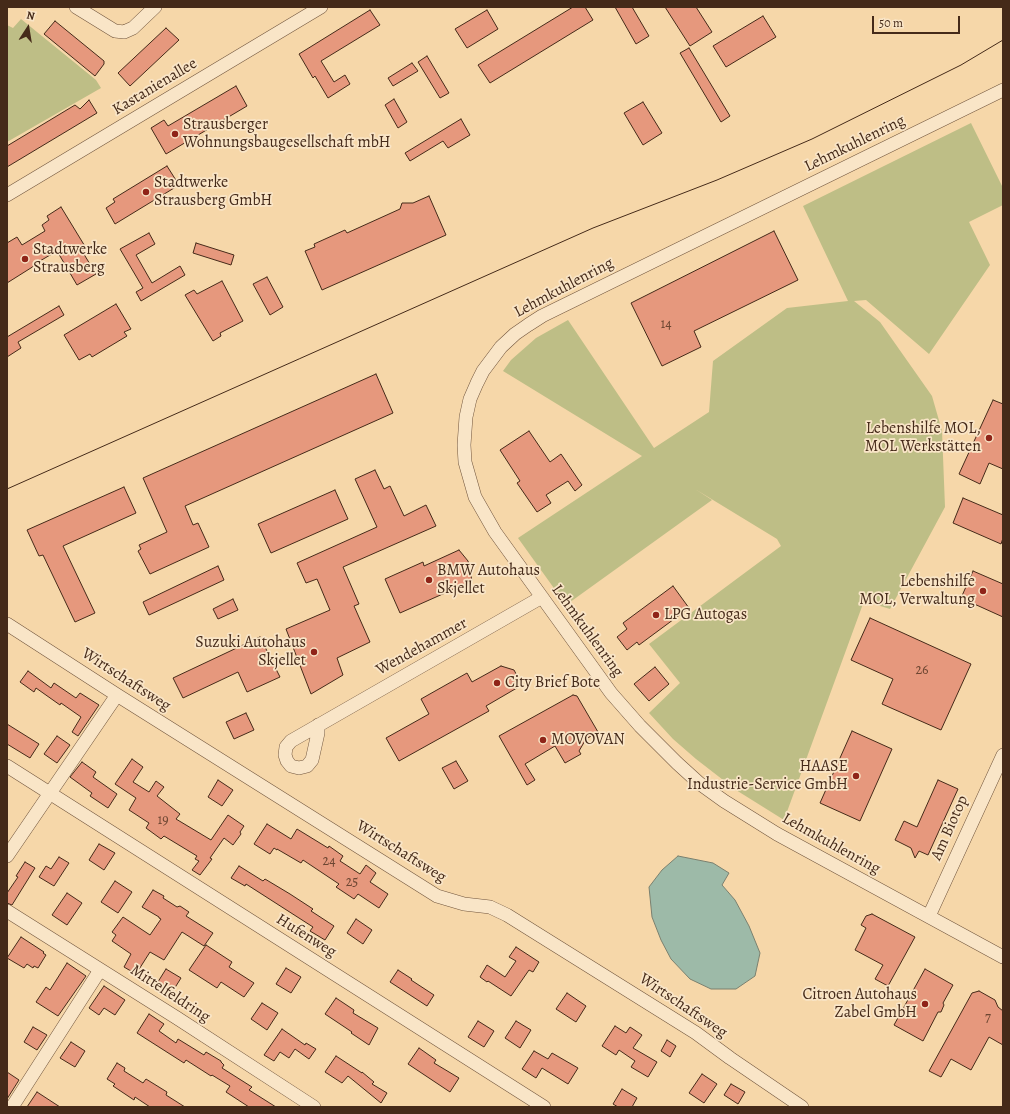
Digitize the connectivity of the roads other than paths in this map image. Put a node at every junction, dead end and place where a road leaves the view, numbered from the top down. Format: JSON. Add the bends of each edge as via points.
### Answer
{"nodes":[{"id":1,"x":76,"y":7,"type":"edge"},
{"id":2,"x":155,"y":7,"type":"edge"},
{"id":3,"x":321,"y":7,"type":"edge"},
{"id":4,"x":1003,"y":90,"type":"edge"},
{"id":5,"x":7,"y":195,"type":"edge"},
{"id":6,"x":542,"y":597,"type":"junction"},
{"id":7,"x":7,"y":624,"type":"edge"},
{"id":8,"x":117,"y":695,"type":"junction"},
{"id":9,"x":318,"y":725,"type":"dead end"},
{"id":10,"x":1003,"y":755,"type":"edge"},
{"id":11,"x":7,"y":766,"type":"edge"},
{"id":12,"x":50,"y":793,"type":"junction"},
{"id":13,"x":7,"y":856,"type":"edge"},
{"id":14,"x":7,"y":911,"type":"edge"},
{"id":15,"x":929,"y":916,"type":"junction"},
{"id":16,"x":1003,"y":957,"type":"edge"},
{"id":17,"x":100,"y":970,"type":"junction"},
{"id":18,"x":12,"y":1107,"type":"edge"},
{"id":19,"x":314,"y":1107,"type":"edge"},
{"id":20,"x":544,"y":1107,"type":"edge"},
{"id":21,"x":802,"y":1107,"type":"edge"}],
"edges":[{"from":1,"to":2,"type":"street","via":[[115,31],[124,32],[133,28]]},
{"from":3,"to":5,"type":"street","name":"Kastanienallee"},
{"from":4,"to":6,"type":"street","name":"Lehmkuhlenring","via":[[542,316],[501,347],[483,371],[470,399],[464,431],[465,462],[475,497],[482,510]]},
{"from":6,"to":9,"type":"street","name":"Wendehammer"},
{"from":6,"to":15,"type":"street","name":"Lehmkuhlenring","via":[[624,709],[662,749],[700,783],[777,834]]},
{"from":7,"to":8,"type":"street","name":"Wirtschaftsweg"},
{"from":8,"to":12,"type":"street"},
{"from":8,"to":21,"type":"street","name":"Wirtschaftsweg","via":[[437,896],[464,904],[490,907],[507,915],[696,1033]]},
{"from":10,"to":15,"type":"street","name":"Am Biotop"},
{"from":11,"to":12,"type":"street","name":"Hufenweg"},
{"from":12,"to":13,"type":"street"},
{"from":12,"to":20,"type":"street","name":"Hufenweg"},
{"from":14,"to":17,"type":"street","name":"Mittelfeldring"},
{"from":15,"to":16,"type":"street","name":"Lehmkuhlenring"},
{"from":17,"to":18,"type":"street"},
{"from":17,"to":19,"type":"street","name":"Mittelfeldring"}]}
